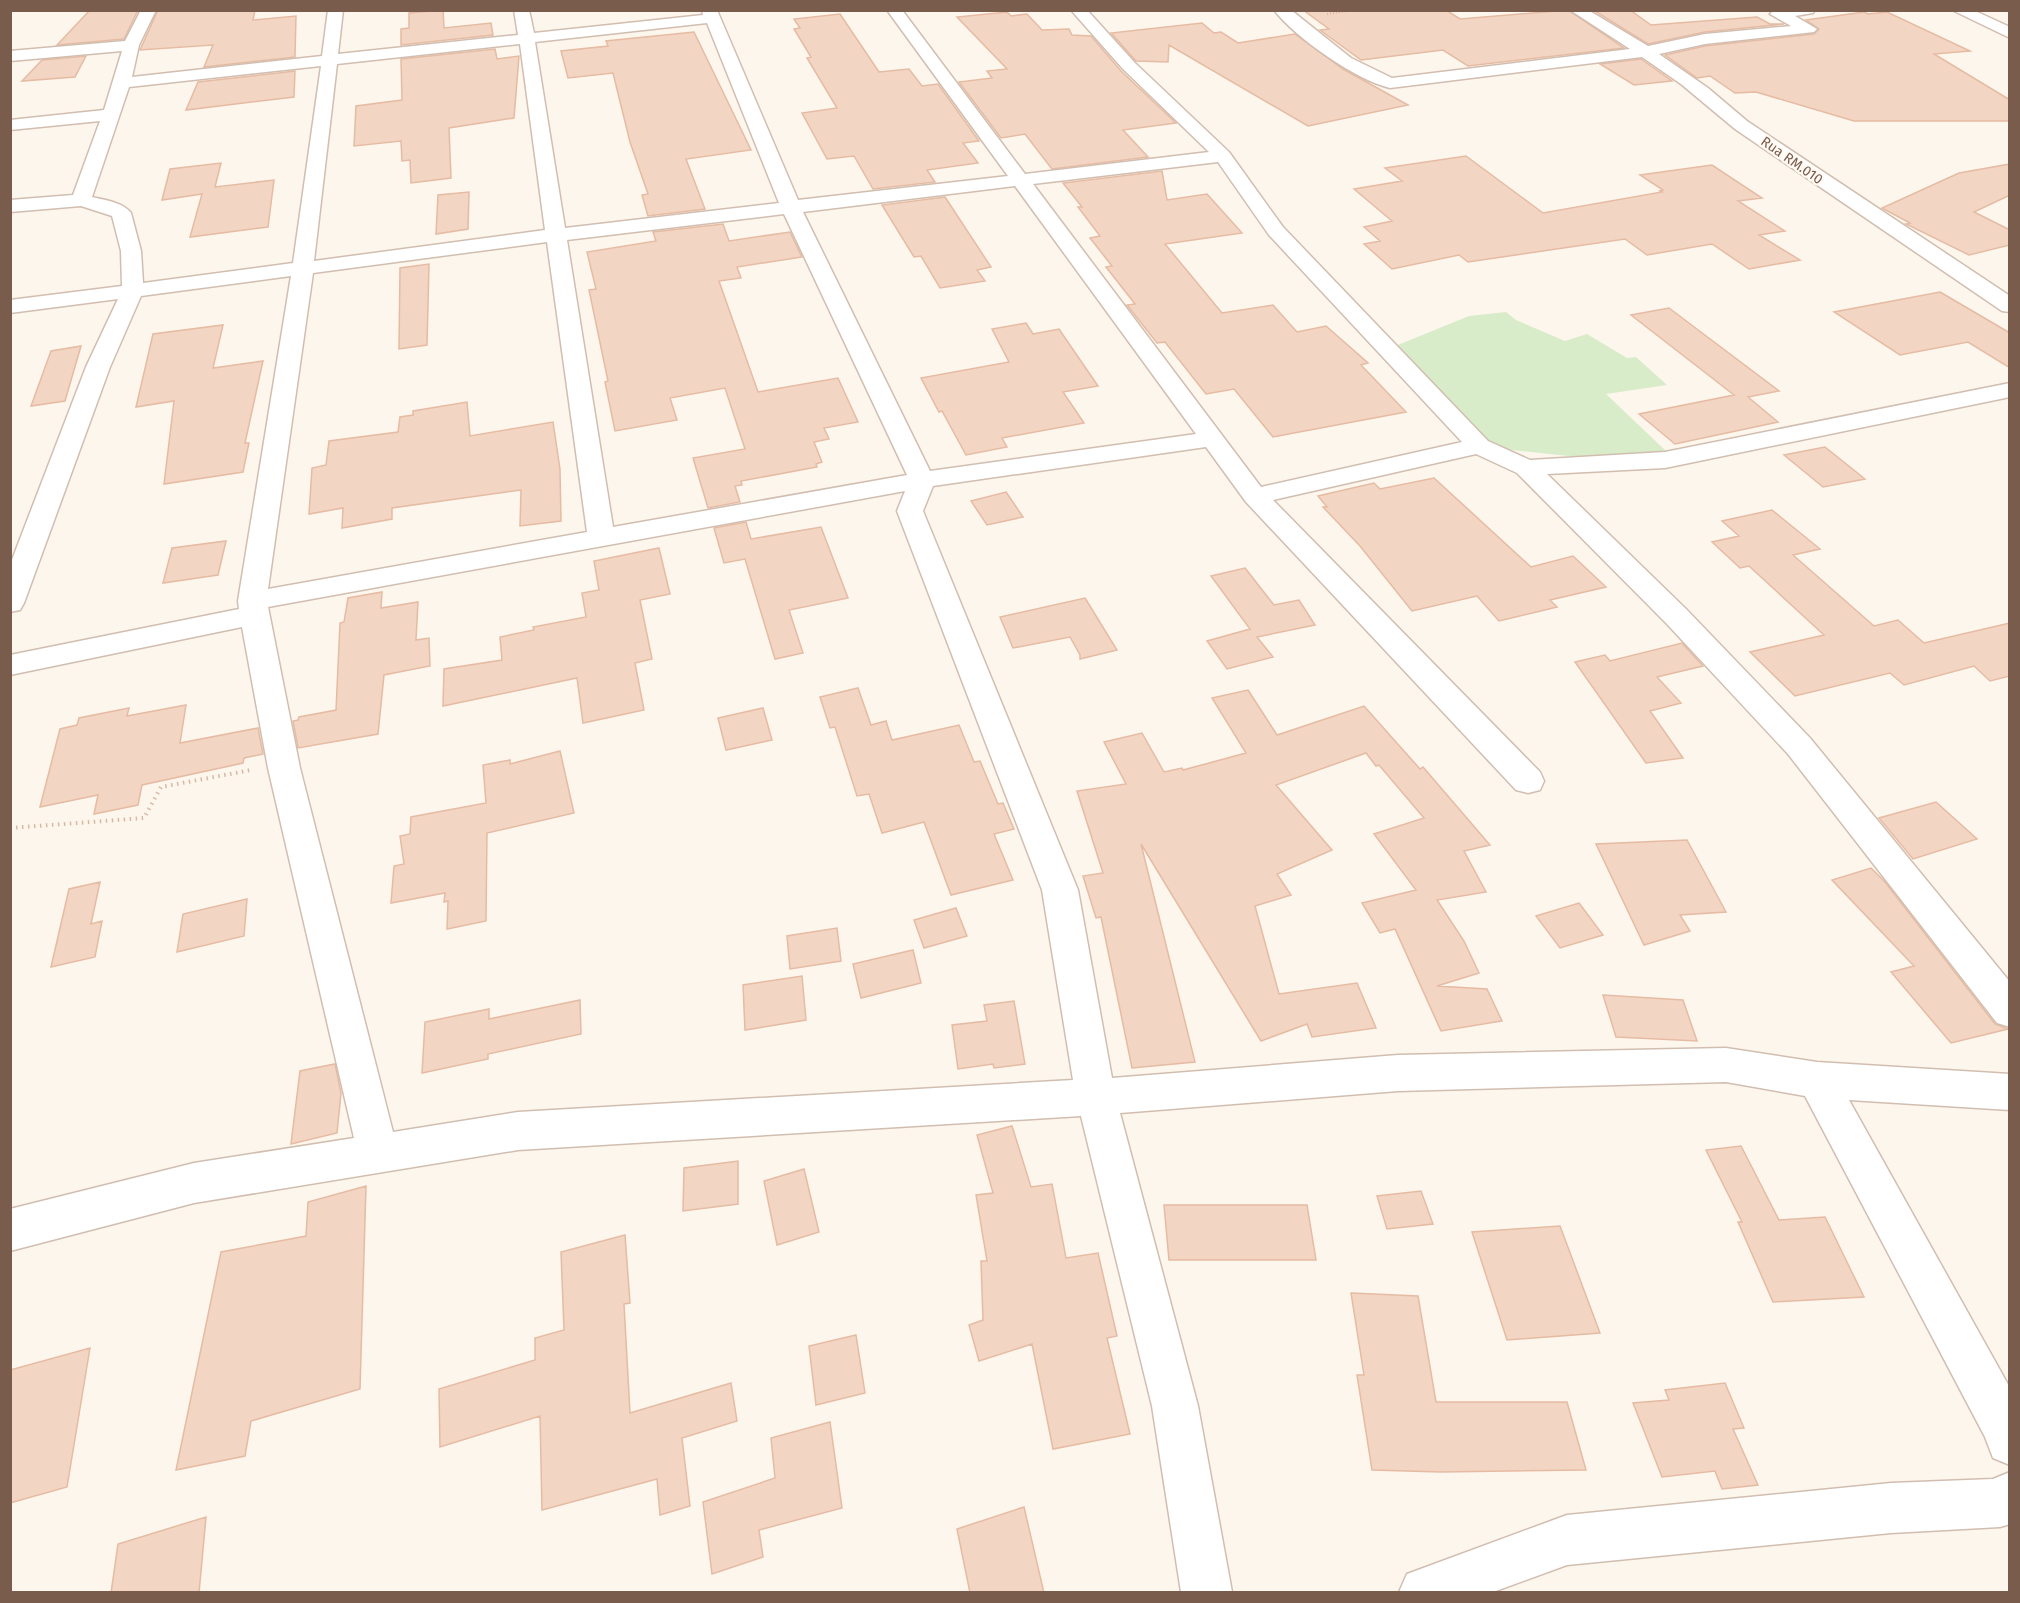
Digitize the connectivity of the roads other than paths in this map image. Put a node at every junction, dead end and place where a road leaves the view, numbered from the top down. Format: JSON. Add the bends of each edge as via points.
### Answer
{"nodes":[{"id":1,"x":149,"y":10,"type":"edge"},
{"id":2,"x":336,"y":10,"type":"edge"},
{"id":3,"x":521,"y":10,"type":"edge"},
{"id":4,"x":894,"y":10,"type":"edge"},
{"id":5,"x":1078,"y":10,"type":"edge"},
{"id":6,"x":1281,"y":10,"type":"edge"},
{"id":7,"x":1577,"y":10,"type":"edge"},
{"id":8,"x":1808,"y":10,"type":"edge"},
{"id":9,"x":1959,"y":10,"type":"edge"},
{"id":10,"x":1774,"y":12,"type":"edge"},
{"id":11,"x":711,"y":14,"type":"edge"},
{"id":12,"x":2010,"y":33,"type":"edge"},
{"id":13,"x":527,"y":39,"type":"junction"},
{"id":14,"x":132,"y":45,"type":"junction"},
{"id":15,"x":1644,"y":52,"type":"junction"},
{"id":16,"x":10,"y":56,"type":"edge"},
{"id":17,"x":331,"y":60,"type":"junction"},
{"id":18,"x":122,"y":83,"type":"junction"},
{"id":19,"x":110,"y":115,"type":"junction"},
{"id":20,"x":10,"y":125,"type":"edge"},
{"id":21,"x":1223,"y":156,"type":"junction"},
{"id":22,"x":1019,"y":179,"type":"junction"},
{"id":23,"x":81,"y":200,"type":"junction"},
{"id":24,"x":10,"y":206,"type":"edge"},
{"id":25,"x":791,"y":207,"type":"junction"},
{"id":26,"x":555,"y":235,"type":"junction"},
{"id":27,"x":303,"y":268,"type":"junction"},
{"id":28,"x":133,"y":290,"type":"junction"},
{"id":29,"x":2010,"y":306,"type":"edge"},
{"id":30,"x":10,"y":307,"type":"edge"},
{"id":31,"x":2010,"y":390,"type":"edge"},
{"id":32,"x":1212,"y":439,"type":"junction"},
{"id":33,"x":1479,"y":446,"type":"junction"},
{"id":34,"x":1526,"y":468,"type":"junction"},
{"id":35,"x":922,"y":480,"type":"junction"},
{"id":36,"x":1256,"y":496,"type":"junction"},
{"id":37,"x":602,"y":537,"type":"junction"},
{"id":38,"x":10,"y":603,"type":"edge"},
{"id":39,"x":254,"y":608,"type":"junction"},
{"id":40,"x":10,"y":665,"type":"edge"},
{"id":41,"x":1528,"y":781,"type":"dead end"},
{"id":42,"x":2010,"y":1011,"type":"edge"},
{"id":43,"x":1817,"y":1080,"type":"junction"},
{"id":44,"x":2010,"y":1092,"type":"edge"},
{"id":45,"x":1096,"y":1097,"type":"junction"},
{"id":46,"x":468,"y":1139,"type":"junction"},
{"id":47,"x":378,"y":1152,"type":"junction"},
{"id":48,"x":318,"y":1163,"type":"junction"},
{"id":49,"x":10,"y":1230,"type":"edge"},
{"id":50,"x":2010,"y":1441,"type":"edge"},
{"id":51,"x":2010,"y":1496,"type":"edge"},
{"id":52,"x":1207,"y":1593,"type":"edge"},
{"id":53,"x":1425,"y":1593,"type":"edge"}],
"edges":[{"from":1,"to":14,"type":"street"},
{"from":2,"to":17,"type":"street"},
{"from":3,"to":13,"type":"street"},
{"from":4,"to":22,"type":"street"},
{"from":5,"to":21,"type":"street","via":[[1129,66]]},
{"from":6,"to":15,"type":"street","via":[[1349,63],[1390,83]]},
{"from":7,"to":15,"type":"street","name":"Rua RM.010"},
{"from":8,"to":10,"type":"street"},
{"from":9,"to":12,"type":"street"},
{"from":10,"to":15,"type":"street","via":[[1809,28],[1705,39]]},
{"from":11,"to":13,"type":"street"},
{"from":11,"to":25,"type":"street"},
{"from":13,"to":17,"type":"street"},
{"from":13,"to":26,"type":"street"},
{"from":14,"to":16,"type":"street"},
{"from":14,"to":18,"type":"street"},
{"from":15,"to":29,"type":"street","name":"Rua RM.010","via":[[1734,120]]},
{"from":17,"to":18,"type":"street"},
{"from":17,"to":27,"type":"street"},
{"from":18,"to":19,"type":"street"},
{"from":19,"to":20,"type":"street"},
{"from":19,"to":23,"type":"street"},
{"from":21,"to":22,"type":"street"},
{"from":21,"to":33,"type":"street","via":[[1276,231]]},
{"from":22,"to":25,"type":"street"},
{"from":22,"to":32,"type":"street"},
{"from":23,"to":24,"type":"street"},
{"from":23,"to":28,"type":"street","via":[[121,213],[131,252]]},
{"from":25,"to":26,"type":"street"},
{"from":25,"to":35,"type":"street"},
{"from":26,"to":27,"type":"street"},
{"from":26,"to":37,"type":"street"},
{"from":27,"to":28,"type":"street"},
{"from":27,"to":39,"type":"street"},
{"from":28,"to":30,"type":"street"},
{"from":28,"to":38,"type":"street","via":[[98,367]]},
{"from":31,"to":34,"type":"street","via":[[1665,460]]},
{"from":32,"to":35,"type":"street"},
{"from":32,"to":36,"type":"street"},
{"from":33,"to":34,"type":"street"},
{"from":33,"to":36,"type":"street"},
{"from":34,"to":42,"type":"street","via":[[1676,616],[1799,746]]},
{"from":35,"to":37,"type":"street"},
{"from":35,"to":45,"type":"street","via":[[910,512],[1060,890]]},
{"from":36,"to":41,"type":"street"},
{"from":37,"to":39,"type":"street"},
{"from":39,"to":40,"type":"street"},
{"from":39,"to":47,"type":"street","via":[[284,764]]},
{"from":43,"to":44,"type":"street"},
{"from":43,"to":45,"type":"street","via":[[1726,1065],[1422,1072]]},
{"from":43,"to":50,"type":"street"},
{"from":45,"to":46,"type":"street","via":[[518,1131]]},
{"from":45,"to":52,"type":"street","via":[[1175,1406]]},
{"from":46,"to":47,"type":"street"},
{"from":46,"to":48,"type":"street"},
{"from":47,"to":48,"type":"street"},
{"from":48,"to":49,"type":"street","via":[[194,1183]]},
{"from":51,"to":53,"type":"street","via":[[2000,1503],[1891,1508],[1567,1540]]}]}
